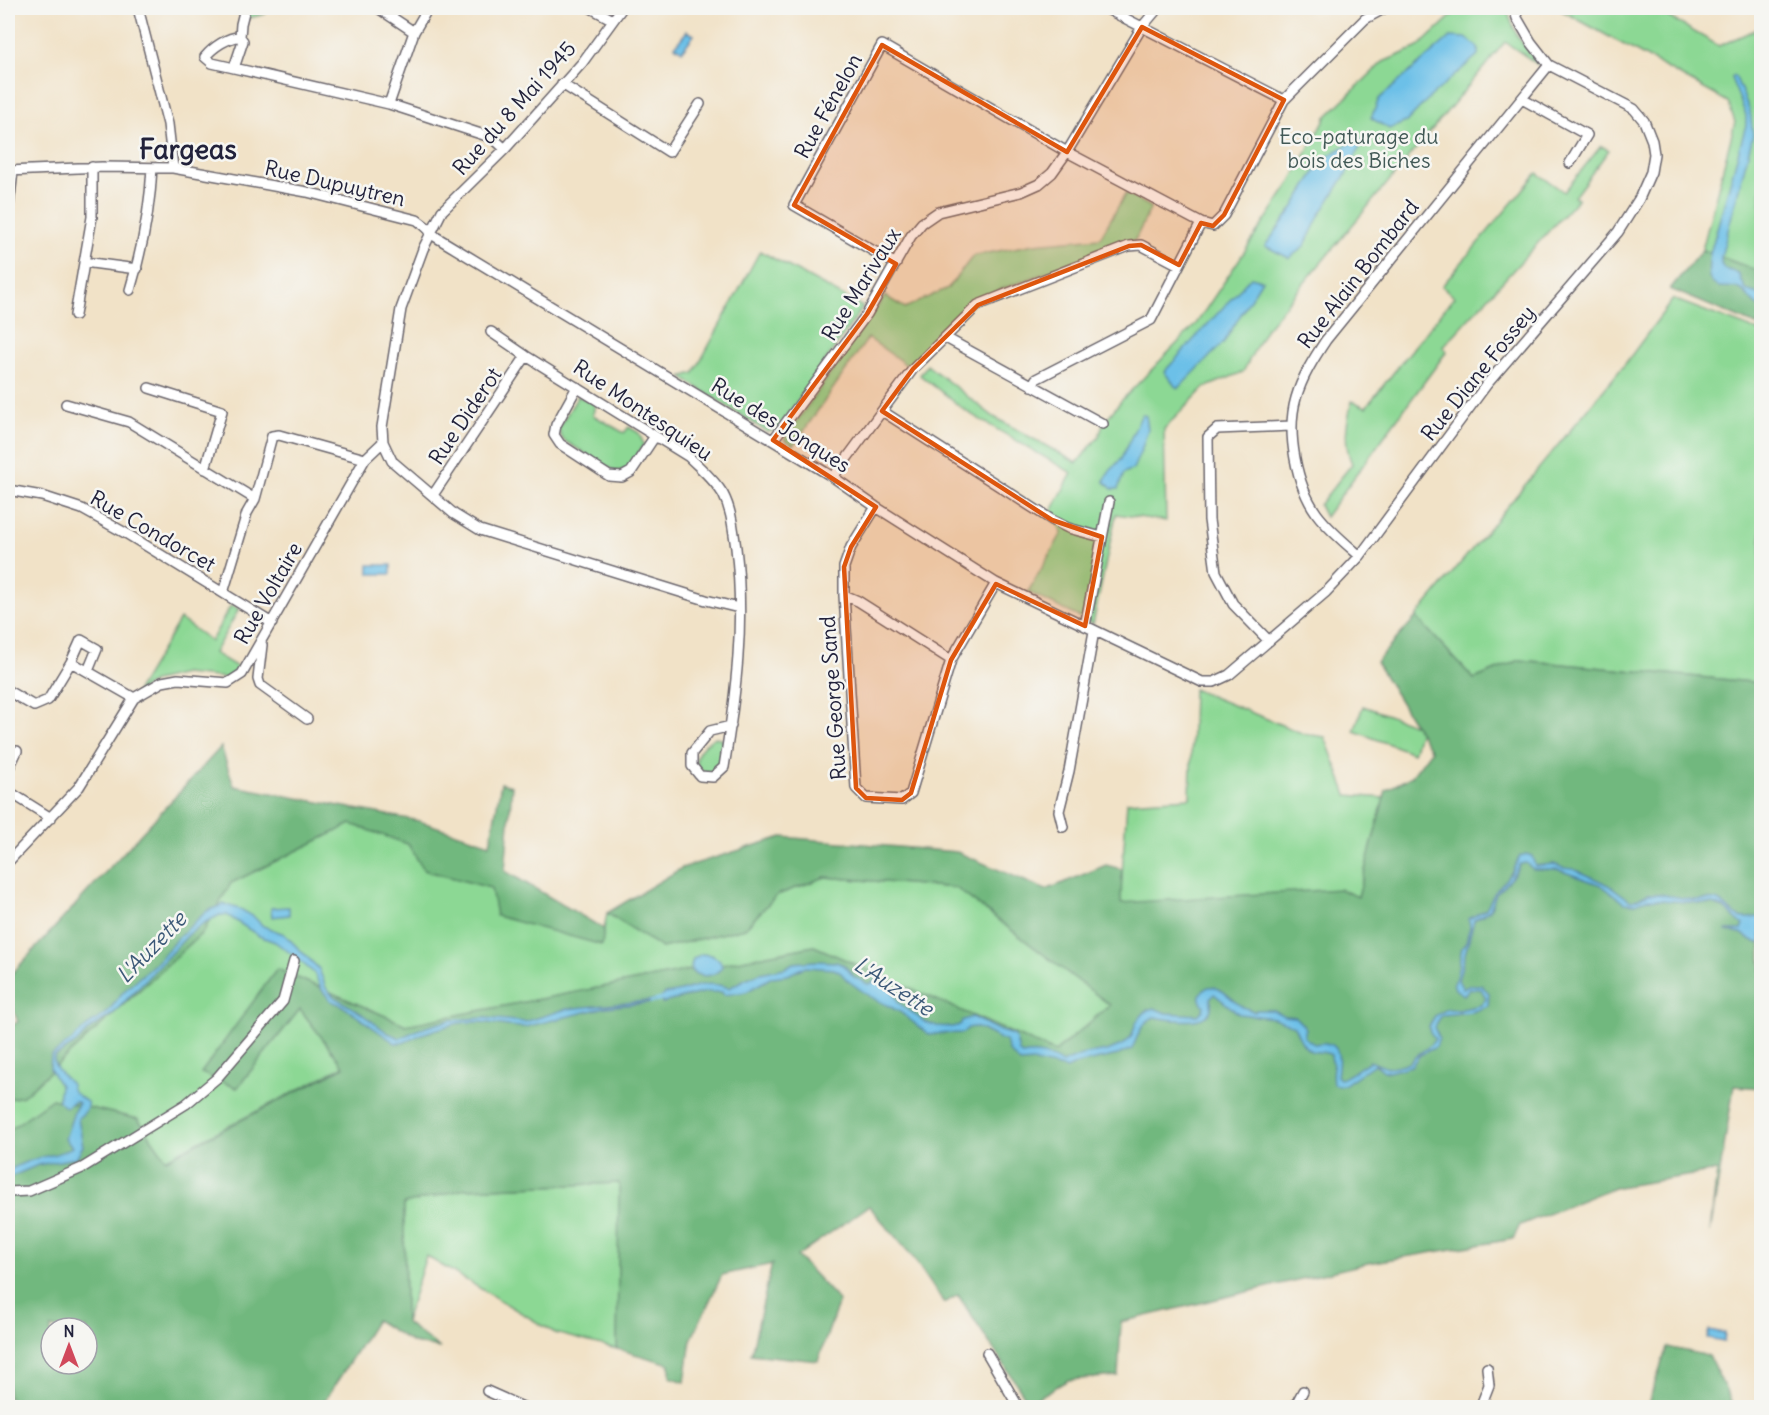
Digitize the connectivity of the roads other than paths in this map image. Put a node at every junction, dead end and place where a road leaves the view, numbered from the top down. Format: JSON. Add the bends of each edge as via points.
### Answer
{"nodes":[{"id":1,"x":138,"y":8,"type":"edge"},
{"id":2,"x":245,"y":8,"type":"edge"},
{"id":3,"x":378,"y":8,"type":"edge"},
{"id":4,"x":428,"y":8,"type":"edge"},
{"id":5,"x":591,"y":8,"type":"edge"},
{"id":6,"x":622,"y":8,"type":"edge"},
{"id":7,"x":1105,"y":8,"type":"edge"},
{"id":8,"x":1158,"y":8,"type":"edge"},
{"id":9,"x":1385,"y":8,"type":"edge"},
{"id":10,"x":1514,"y":8,"type":"edge"},
{"id":11,"x":614,"y":20,"type":"junction"},
{"id":12,"x":1142,"y":27,"type":"junction"},
{"id":13,"x":414,"y":32,"type":"junction"},
{"id":14,"x":240,"y":37,"type":"junction"},
{"id":15,"x":1549,"y":65,"type":"junction"},
{"id":16,"x":234,"y":68,"type":"junction"},
{"id":17,"x":562,"y":84,"type":"junction"},
{"id":18,"x":1522,"y":99,"type":"junction"},
{"id":19,"x":1284,"y":100,"type":"junction"},
{"id":20,"x":389,"y":104,"type":"junction"},
{"id":21,"x":700,"y":104,"type":"dead end"},
{"id":22,"x":505,"y":149,"type":"junction"},
{"id":23,"x":1067,"y":152,"type":"junction"},
{"id":24,"x":1570,"y":164,"type":"dead end"},
{"id":25,"x":92,"y":167,"type":"junction"},
{"id":26,"x":152,"y":168,"type":"junction"},
{"id":27,"x":173,"y":168,"type":"junction"},
{"id":28,"x":10,"y":171,"type":"edge"},
{"id":29,"x":8,"y":214,"type":"edge"},
{"id":30,"x":417,"y":220,"type":"joint"},
{"id":31,"x":1201,"y":224,"type":"junction"},
{"id":32,"x":431,"y":231,"type":"junction"},
{"id":33,"x":84,"y":262,"type":"junction"},
{"id":34,"x":896,"y":264,"type":"junction"},
{"id":35,"x":1179,"y":265,"type":"junction"},
{"id":36,"x":136,"y":269,"type":"junction"},
{"id":37,"x":130,"y":290,"type":"dead end"},
{"id":38,"x":75,"y":315,"type":"dead end"},
{"id":39,"x":491,"y":332,"type":"dead end"},
{"id":40,"x":946,"y":338,"type":"junction"},
{"id":41,"x":526,"y":356,"type":"junction"},
{"id":42,"x":1032,"y":386,"type":"junction"},
{"id":43,"x":577,"y":387,"type":"junction"},
{"id":44,"x":149,"y":388,"type":"dead end"},
{"id":45,"x":66,"y":404,"type":"dead end"},
{"id":46,"x":882,"y":411,"type":"junction"},
{"id":47,"x":1103,"y":424,"type":"dead end"},
{"id":48,"x":1291,"y":426,"type":"junction"},
{"id":49,"x":655,"y":436,"type":"junction"},
{"id":50,"x":773,"y":440,"type":"junction"},
{"id":51,"x":383,"y":442,"type":"junction"},
{"id":52,"x":364,"y":459,"type":"junction"},
{"id":53,"x":205,"y":469,"type":"junction"},
{"id":54,"x":833,"y":477,"type":"junction"},
{"id":55,"x":8,"y":490,"type":"edge"},
{"id":56,"x":433,"y":495,"type":"junction"},
{"id":57,"x":255,"y":499,"type":"junction"},
{"id":58,"x":1109,"y":502,"type":"dead end"},
{"id":59,"x":876,"y":507,"type":"junction"},
{"id":60,"x":1102,"y":537,"type":"junction"},
{"id":61,"x":1360,"y":556,"type":"junction"},
{"id":62,"x":996,"y":583,"type":"junction"},
{"id":63,"x":223,"y":593,"type":"junction"},
{"id":64,"x":844,"y":595,"type":"junction"},
{"id":65,"x":739,"y":608,"type":"junction"},
{"id":66,"x":272,"y":624,"type":"junction"},
{"id":67,"x":1090,"y":628,"type":"junction"},
{"id":68,"x":262,"y":640,"type":"junction"},
{"id":69,"x":1269,"y":641,"type":"junction"},
{"id":70,"x":1132,"y":649,"type":"joint"},
{"id":71,"x":951,"y":660,"type":"junction"},
{"id":72,"x":71,"y":662,"type":"junction"},
{"id":73,"x":88,"y":671,"type":"junction"},
{"id":74,"x":8,"y":691,"type":"edge"},
{"id":75,"x":134,"y":698,"type":"junction"},
{"id":76,"x":308,"y":719,"type":"dead end"},
{"id":77,"x":731,"y":726,"type":"junction"},
{"id":78,"x":17,"y":751,"type":"dead end"},
{"id":79,"x":8,"y":770,"type":"edge"},
{"id":80,"x":8,"y":791,"type":"edge"},
{"id":81,"x":51,"y":818,"type":"junction"},
{"id":82,"x":1063,"y":827,"type":"dead end"},
{"id":83,"x":8,"y":862,"type":"edge"},
{"id":84,"x":294,"y":961,"type":"dead end"},
{"id":85,"x":8,"y":1192,"type":"edge"},
{"id":86,"x":987,"y":1353,"type":"dead end"},
{"id":87,"x":1487,"y":1368,"type":"dead end"},
{"id":88,"x":487,"y":1391,"type":"dead end"},
{"id":89,"x":1303,"y":1391,"type":"dead end"},
{"id":90,"x":525,"y":1407,"type":"edge"},
{"id":91,"x":1018,"y":1407,"type":"edge"},
{"id":92,"x":1294,"y":1407,"type":"edge"},
{"id":93,"x":1480,"y":1407,"type":"edge"}],
"edges":[{"from":1,"to":27,"type":"street","via":[[168,124]]},
{"from":2,"to":14,"type":"street"},
{"from":3,"to":13,"type":"street"},
{"from":4,"to":13,"type":"street"},
{"from":5,"to":11,"type":"street"},
{"from":6,"to":11,"type":"street","name":"Rue du 8 Mai 1945"},
{"from":7,"to":12,"type":"street"},
{"from":8,"to":12,"type":"street","name":"Rue Marivaux"},
{"from":9,"to":19,"type":"street","via":[[1365,19]]},
{"from":10,"to":15,"type":"street","name":"Rue Diane Fossey","via":[[1531,42]]},
{"from":11,"to":17,"type":"street","name":"Rue du 8 Mai 1945"},
{"from":12,"to":19,"type":"street"},
{"from":12,"to":23,"type":"street","name":"Rue Marivaux"},
{"from":13,"to":20,"type":"street"},
{"from":14,"to":16,"type":"street","via":[[243,41]]},
{"from":14,"to":16,"type":"street","via":[[235,36],[205,57],[212,63]]},
{"from":15,"to":18,"type":"street","name":"Rue Alain Bombard"},
{"from":15,"to":61,"type":"street","name":"Rue Diane Fossey","via":[[1634,109],[1652,141],[1652,172],[1618,232],[1487,384]]},
{"from":16,"to":20,"type":"street"},
{"from":17,"to":21,"type":"street","via":[[669,152]]},
{"from":17,"to":22,"type":"street","name":"Rue du 8 Mai 1945"},
{"from":18,"to":24,"type":"street","via":[[1587,135]]},
{"from":18,"to":48,"type":"street","name":"Rue Alain Bombard","via":[[1326,340],[1295,398]]},
{"from":19,"to":31,"type":"street","via":[[1224,215],[1213,225]]},
{"from":20,"to":22,"type":"street","via":[[493,138]]},
{"from":22,"to":32,"type":"street","name":"Rue du 8 Mai 1945","via":[[442,211]]},
{"from":23,"to":31,"type":"street"},
{"from":23,"to":34,"type":"street","name":"Rue Marivaux","via":[[1039,184],[938,213],[922,223]]},
{"from":23,"to":34,"type":"street","name":"Rue Fénelon","via":[[882,45],[794,205]]},
{"from":25,"to":26,"type":"street","name":"Rue Dupuytren"},
{"from":25,"to":28,"type":"street","name":"Rue Dupuytren"},
{"from":25,"to":33,"type":"street","via":[[92,217]]},
{"from":26,"to":27,"type":"street","name":"Rue Dupuytren"},
{"from":26,"to":36,"type":"street","via":[[150,204]]},
{"from":27,"to":30,"type":"street","name":"Rue Dupuytren","via":[[307,192]]},
{"from":28,"to":29,"type":"street"},
{"from":30,"to":32,"type":"street","name":"Rue des Jonques"},
{"from":31,"to":35,"type":"street"},
{"from":32,"to":50,"type":"street","name":"Rue des Jonques"},
{"from":32,"to":51,"type":"street","via":[[401,309],[382,427]]},
{"from":33,"to":36,"type":"street"},
{"from":33,"to":38,"type":"street"},
{"from":34,"to":50,"type":"street","name":"Rue Marivaux","via":[[867,314]]},
{"from":35,"to":40,"type":"street","via":[[1142,245],[1129,246],[978,305]]},
{"from":35,"to":42,"type":"street","via":[[1151,320],[1036,379]]},
{"from":36,"to":37,"type":"street"},
{"from":39,"to":41,"type":"street","name":"Rue Montesquieu"},
{"from":40,"to":42,"type":"street"},
{"from":40,"to":46,"type":"street","via":[[913,369]]},
{"from":41,"to":43,"type":"street","name":"Rue Montesquieu"},
{"from":41,"to":56,"type":"street","name":"Rue Diderot"},
{"from":42,"to":47,"type":"street"},
{"from":43,"to":49,"type":"street","name":"Rue Montesquieu"},
{"from":43,"to":49,"type":"street","via":[[554,435],[560,444],[609,476],[622,477],[631,472]]},
{"from":44,"to":53,"type":"street","via":[[222,411]]},
{"from":45,"to":53,"type":"street","via":[[129,422]]},
{"from":46,"to":54,"type":"street"},
{"from":46,"to":60,"type":"street","via":[[1052,520]]},
{"from":48,"to":61,"type":"street","name":"Rue Alain Bombard","via":[[1300,480],[1315,511]]},
{"from":48,"to":69,"type":"street","via":[[1217,429],[1208,437],[1209,520],[1216,572],[1233,604]]},
{"from":49,"to":65,"type":"street","name":"Rue Montesquieu","via":[[710,476],[723,495],[732,516]]},
{"from":50,"to":54,"type":"street","name":"Rue des Jonques"},
{"from":51,"to":52,"type":"street","name":"Rue Voltaire"},
{"from":51,"to":56,"type":"street","via":[[392,461]]},
{"from":52,"to":57,"type":"street","via":[[272,436]]},
{"from":52,"to":66,"type":"street","name":"Rue Voltaire"},
{"from":53,"to":57,"type":"street"},
{"from":54,"to":59,"type":"street","name":"Rue des Jonques"},
{"from":55,"to":63,"type":"street","name":"Rue Condorcet","via":[[82,509]]},
{"from":56,"to":65,"type":"street","via":[[480,530]]},
{"from":57,"to":63,"type":"street","via":[[247,513]]},
{"from":58,"to":60,"type":"street"},
{"from":59,"to":62,"type":"street","name":"Rue des Jonques"},
{"from":59,"to":64,"type":"street","name":"Rue George Sand","via":[[851,547],[844,567]]},
{"from":60,"to":67,"type":"street"},
{"from":61,"to":69,"type":"street","name":"Rue Diane Fossey","via":[[1326,592]]},
{"from":62,"to":67,"type":"street","name":"Rue des Jonques"},
{"from":62,"to":71,"type":"street","name":"Rue George Sand"},
{"from":63,"to":66,"type":"street","name":"Rue Condorcet"},
{"from":64,"to":71,"type":"street"},
{"from":64,"to":71,"type":"street","name":"Rue George Sand","via":[[856,788],[866,798],[902,800],[911,793]]},
{"from":65,"to":77,"type":"street","name":"Rue Montesquieu","via":[[740,648]]},
{"from":66,"to":68,"type":"street","name":"Rue Voltaire"},
{"from":67,"to":70,"type":"street","name":"Rue des Jonques"},
{"from":67,"to":82,"type":"street","via":[[1069,771],[1059,811]]},
{"from":68,"to":75,"type":"street","name":"Rue Voltaire","via":[[242,674],[228,683],[178,679],[162,682]]},
{"from":68,"to":76,"type":"street","via":[[258,679],[261,685]]},
{"from":69,"to":70,"type":"street","name":"Rue Diane Fossey","via":[[1229,675],[1214,682],[1202,682]]},
{"from":72,"to":73,"type":"street"},
{"from":72,"to":73,"type":"street","via":[[81,640],[97,649]]},
{"from":72,"to":74,"type":"street","via":[[48,700],[41,704],[34,706]]},
{"from":73,"to":75,"type":"street"},
{"from":75,"to":81,"type":"street","name":"Rue Voltaire","via":[[79,787]]},
{"from":77,"to":77,"type":"street","name":"Rue Montesquieu","via":[[724,767],[713,777],[700,776],[692,766],[692,753],[710,730]]},
{"from":78,"to":79,"type":"street"},
{"from":80,"to":81,"type":"street"},
{"from":81,"to":83,"type":"street","name":"Rue Voltaire"},
{"from":84,"to":85,"type":"street","via":[[283,1001],[217,1078],[186,1104],[82,1168],[29,1191]]},
{"from":86,"to":91,"type":"street"},
{"from":87,"to":93,"type":"street","via":[[1489,1385]]},
{"from":88,"to":90,"type":"street"},
{"from":89,"to":92,"type":"street"}]}
